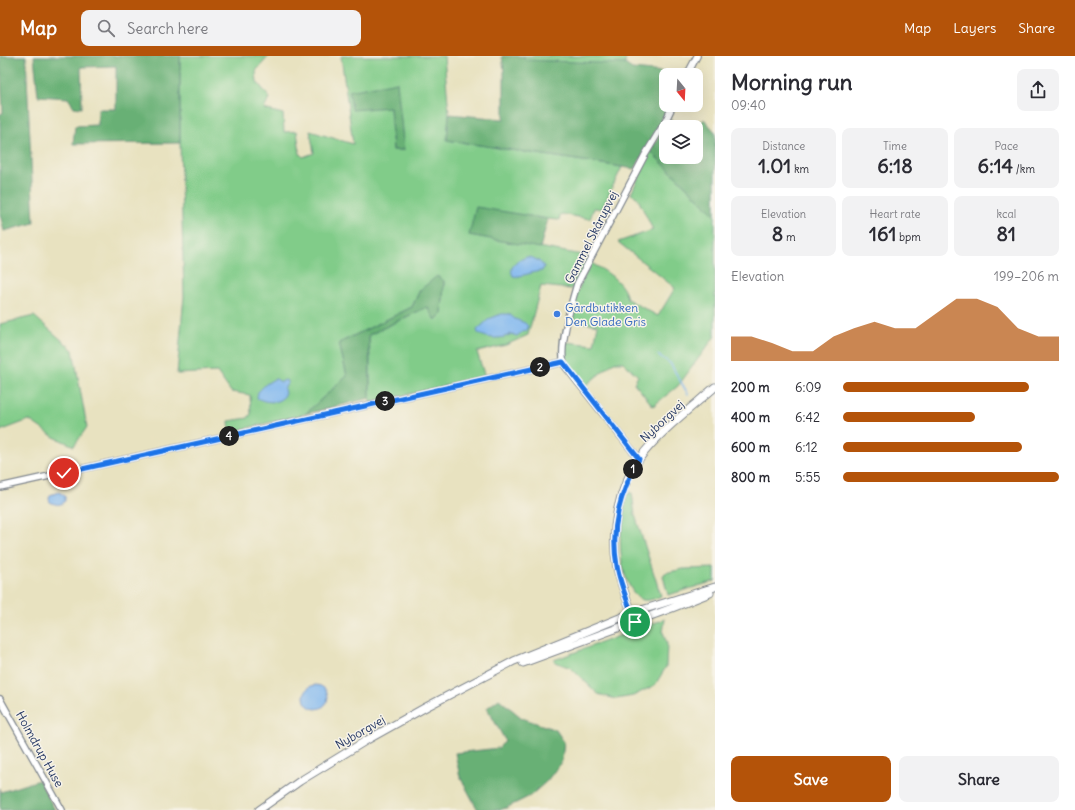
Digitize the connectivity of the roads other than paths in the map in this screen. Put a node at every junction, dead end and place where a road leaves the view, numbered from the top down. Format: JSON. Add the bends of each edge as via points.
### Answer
{"nodes":[{"id":1,"x":698,"y":56,"type":"edge"},
{"id":2,"x":691,"y":68,"type":"edge"},
{"id":3,"x":669,"y":112,"type":"edge"},
{"id":4,"x":563,"y":362,"type":"junction"},
{"id":5,"x":715,"y":387,"type":"edge"},
{"id":6,"x":639,"y":459,"type":"junction"},
{"id":7,"x":0,"y":487,"type":"edge"},
{"id":8,"x":715,"y":587,"type":"edge"},
{"id":9,"x":715,"y":590,"type":"edge"},
{"id":10,"x":632,"y":613,"type":"junction"},
{"id":11,"x":635,"y":622,"type":"junction"},
{"id":12,"x":478,"y":680,"type":"junction"},
{"id":13,"x":0,"y":699,"type":"edge"},
{"id":14,"x":62,"y":810,"type":"edge"},
{"id":15,"x":259,"y":810,"type":"edge"}],
"edges":[{"from":1,"to":2,"type":"street"},
{"from":3,"to":4,"type":"street","name":"Gammel Skårupvej","via":[[577,284],[562,353]]},
{"from":4,"to":6,"type":"street"},
{"from":4,"to":7,"type":"street"},
{"from":5,"to":6,"type":"main road","name":"Nyborgvej"},
{"from":6,"to":10,"type":"main road","name":"Nyborgvej","via":[[619,503],[614,535],[617,567]]},
{"from":8,"to":10,"type":"main road"},
{"from":9,"to":11,"type":"main road"},
{"from":10,"to":11,"type":"main road","name":"Nyborgvej"},
{"from":10,"to":12,"type":"main road","name":"Nyborgvej","via":[[520,659]]},
{"from":11,"to":12,"type":"main road","name":"Nyborgvej"},
{"from":12,"to":15,"type":"main road","name":"Nyborgvej","via":[[367,740],[300,781]]},
{"from":13,"to":14,"type":"street","name":"Holmdrup Huse"}]}
